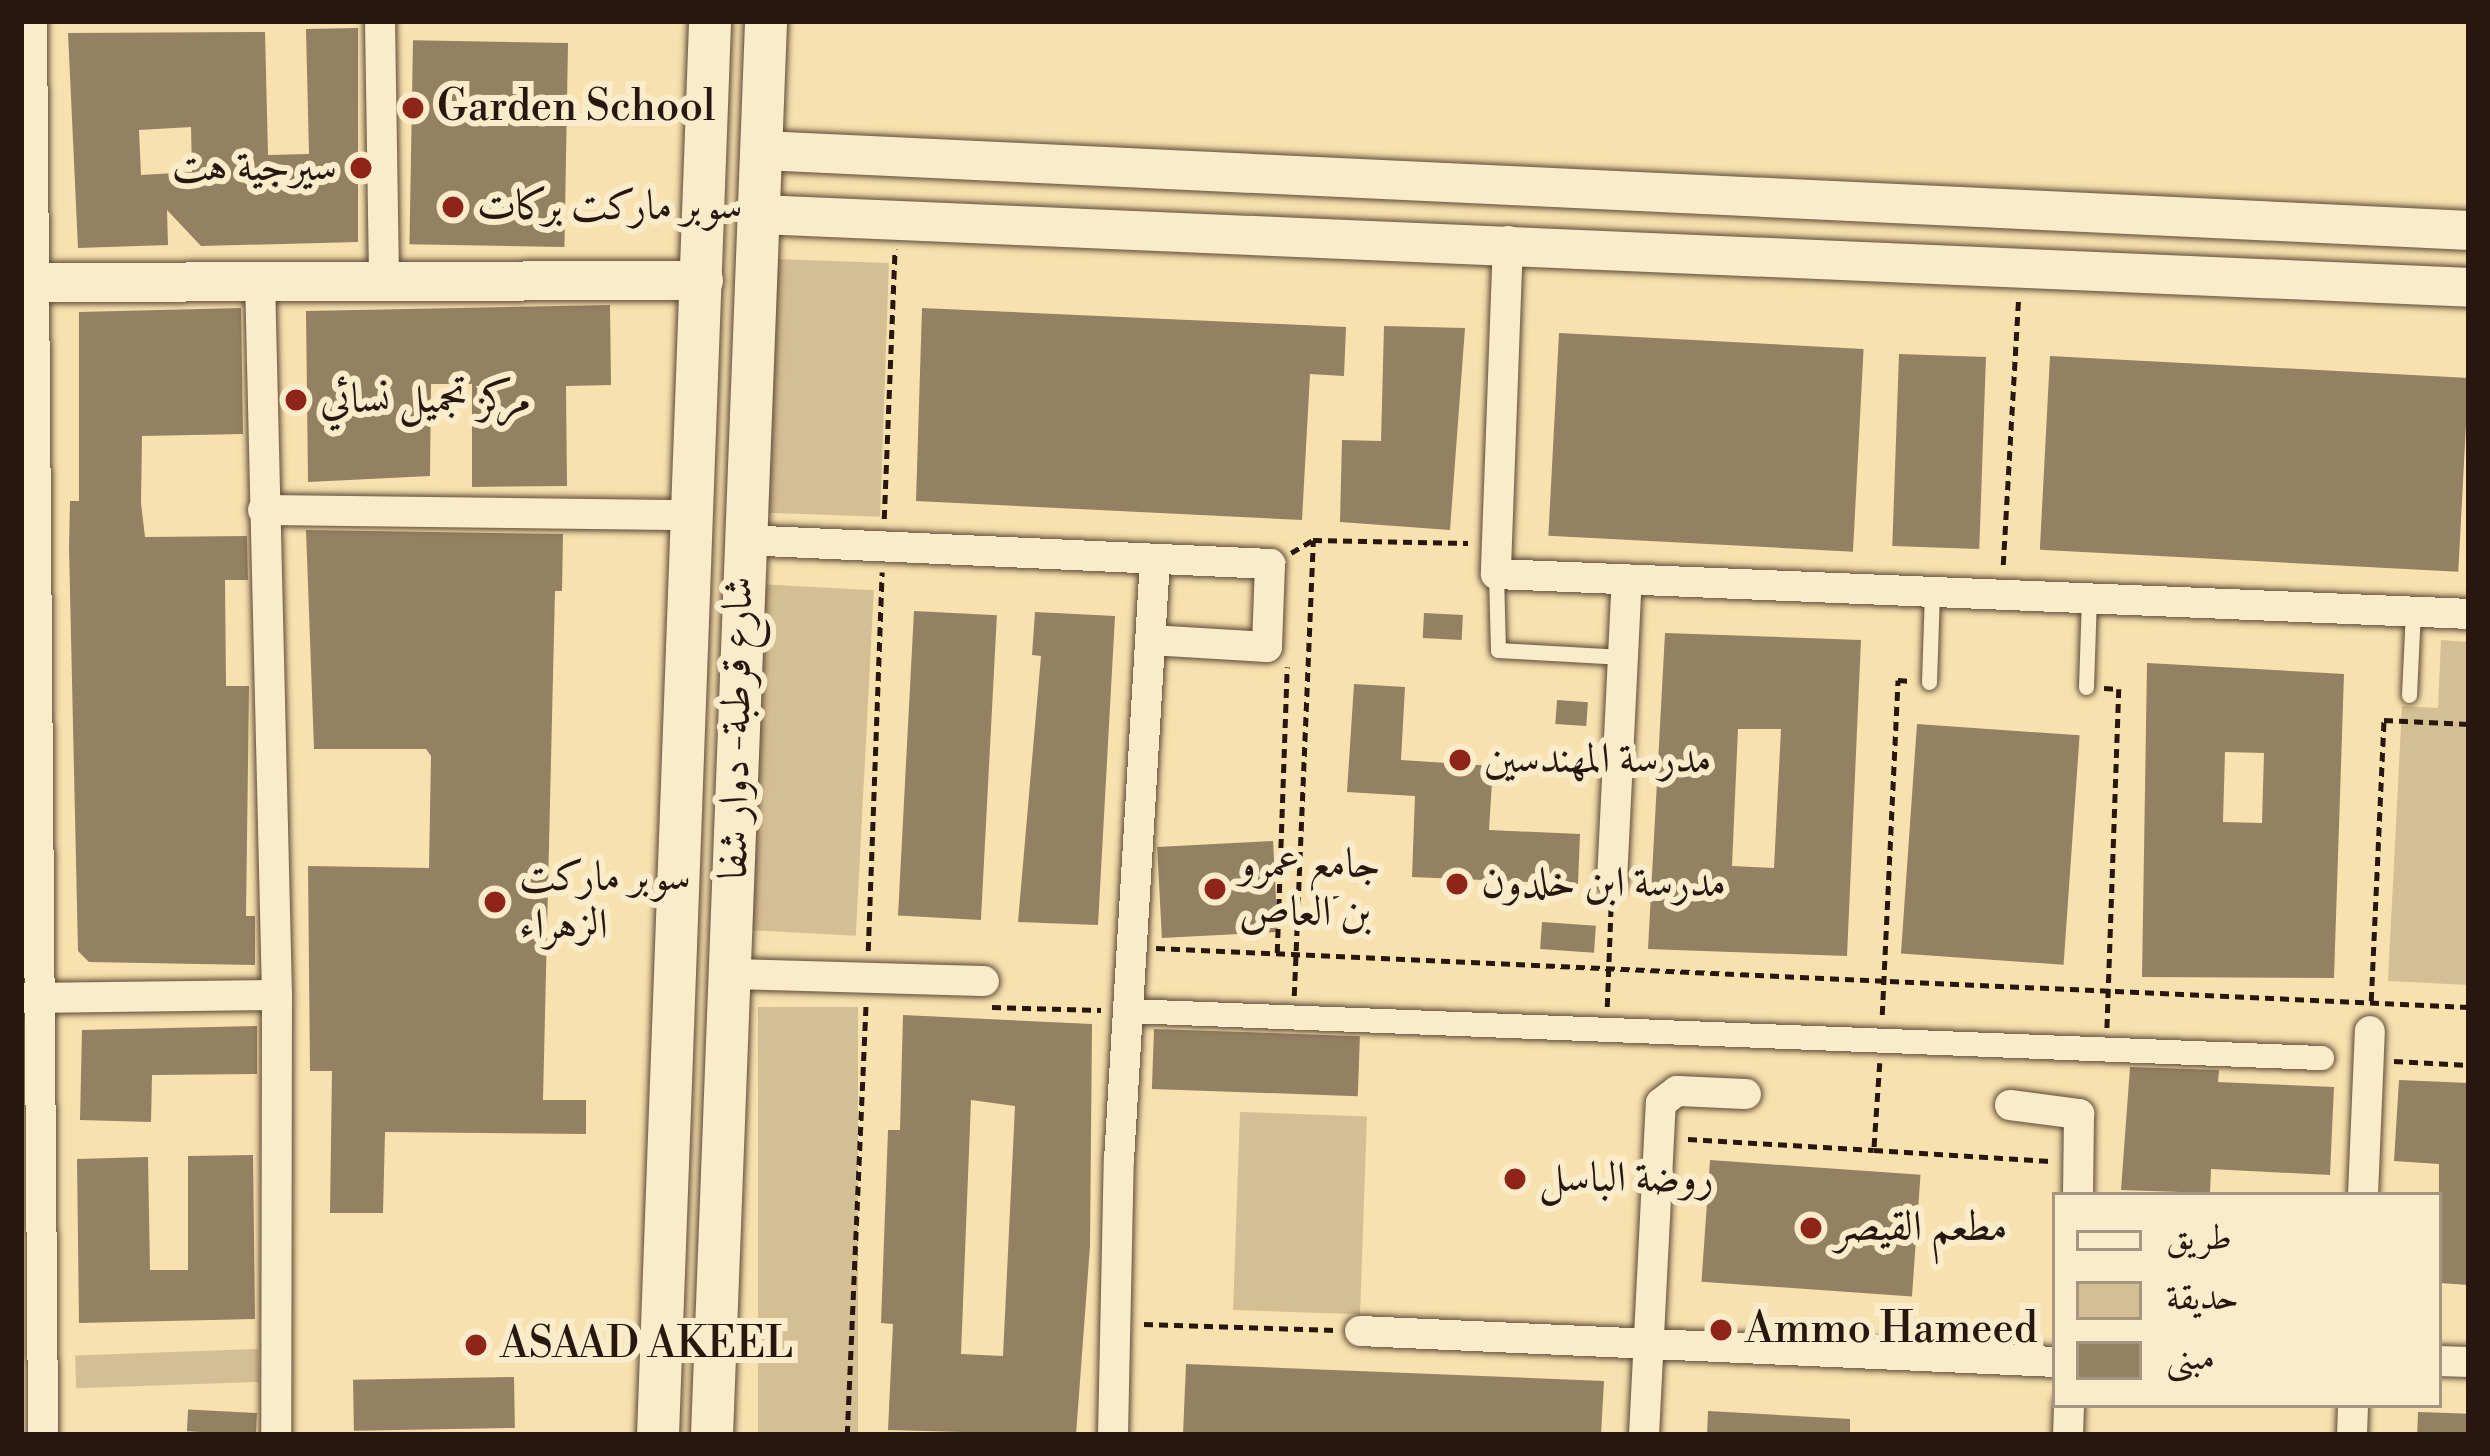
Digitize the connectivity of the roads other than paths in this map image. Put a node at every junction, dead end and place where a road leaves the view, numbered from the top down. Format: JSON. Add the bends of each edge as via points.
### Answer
{"nodes":[{"id":1,"x":32,"y":21,"type":"edge"},
{"id":2,"x":380,"y":21,"type":"edge"},
{"id":3,"x":710,"y":21,"type":"edge"},
{"id":4,"x":766,"y":21,"type":"edge"},
{"id":5,"x":762,"y":150,"type":"junction"},
{"id":6,"x":2024,"y":207,"type":"junction"},
{"id":7,"x":759,"y":214,"type":"junction"},
{"id":8,"x":2469,"y":230,"type":"edge"},
{"id":9,"x":1508,"y":241,"type":"junction"},
{"id":10,"x":2020,"y":265,"type":"junction"},
{"id":11,"x":384,"y":278,"type":"junction"},
{"id":12,"x":260,"y":279,"type":"junction"},
{"id":13,"x":703,"y":280,"type":"junction"},
{"id":14,"x":27,"y":282,"type":"edge"},
{"id":15,"x":2469,"y":287,"type":"edge"},
{"id":16,"x":262,"y":510,"type":"junction"},
{"id":17,"x":697,"y":515,"type":"junction"},
{"id":18,"x":742,"y":540,"type":"junction"},
{"id":19,"x":1497,"y":558,"type":"junction"},
{"id":20,"x":1155,"y":560,"type":"junction"},
{"id":21,"x":1627,"y":579,"type":"junction"},
{"id":22,"x":28,"y":582,"type":"edge"},
{"id":23,"x":1932,"y":592,"type":"junction"},
{"id":24,"x":2089,"y":598,"type":"junction"},
{"id":25,"x":2413,"y":611,"type":"junction"},
{"id":26,"x":2469,"y":614,"type":"edge"},
{"id":27,"x":1150,"y":640,"type":"junction"},
{"id":28,"x":1623,"y":657,"type":"junction"},
{"id":29,"x":1929,"y":682,"type":"road end"},
{"id":30,"x":29,"y":686,"type":"edge"},
{"id":31,"x":2086,"y":687,"type":"road end"},
{"id":32,"x":2409,"y":695,"type":"dead end"},
{"id":33,"x":686,"y":782,"type":"junction"},
{"id":34,"x":737,"y":783,"type":"junction"},
{"id":35,"x":1612,"y":881,"type":"road end"},
{"id":36,"x":731,"y":974,"type":"junction"},
{"id":37,"x":984,"y":981,"type":"road end"},
{"id":38,"x":277,"y":995,"type":"junction"},
{"id":39,"x":31,"y":997,"type":"edge"},
{"id":40,"x":1129,"y":1011,"type":"junction"},
{"id":41,"x":2370,"y":1016,"type":"road end"},
{"id":42,"x":2322,"y":1058,"type":"dead end"},
{"id":43,"x":1746,"y":1094,"type":"dead end"},
{"id":44,"x":2010,"y":1105,"type":"dead end"},
{"id":45,"x":2078,"y":1192,"type":"edge"},
{"id":46,"x":2363,"y":1192,"type":"edge"},
{"id":47,"x":1360,"y":1330,"type":"road end"},
{"id":48,"x":1649,"y":1344,"type":"junction"},
{"id":49,"x":2052,"y":1362,"type":"edge"},
{"id":50,"x":44,"y":1435,"type":"edge"},
{"id":51,"x":276,"y":1435,"type":"edge"},
{"id":52,"x":658,"y":1435,"type":"edge"},
{"id":53,"x":712,"y":1435,"type":"edge"},
{"id":54,"x":1113,"y":1435,"type":"edge"},
{"id":55,"x":1644,"y":1435,"type":"edge"}],
"edges":[{"from":1,"to":14,"type":"street"},
{"from":2,"to":11,"type":"street"},
{"from":3,"to":13,"type":"main road"},
{"from":4,"to":5,"type":"main road","name":"شارع قرطبة- دوار شفا"},
{"from":5,"to":6,"type":"street"},
{"from":5,"to":7,"type":"main road","name":"شارع قرطبة- دوار شفا"},
{"from":6,"to":8,"type":"street"},
{"from":6,"to":10,"type":"street"},
{"from":7,"to":9,"type":"street"},
{"from":7,"to":18,"type":"main road","name":"شارع قرطبة- دوار شفا"},
{"from":9,"to":10,"type":"street"},
{"from":9,"to":19,"type":"street"},
{"from":10,"to":15,"type":"street"},
{"from":11,"to":12,"type":"street"},
{"from":11,"to":13,"type":"street"},
{"from":12,"to":14,"type":"street"},
{"from":12,"to":16,"type":"street"},
{"from":13,"to":17,"type":"main road"},
{"from":14,"to":22,"type":"street"},
{"from":16,"to":17,"type":"street"},
{"from":16,"to":38,"type":"street"},
{"from":17,"to":33,"type":"main road"},
{"from":18,"to":20,"type":"street"},
{"from":18,"to":34,"type":"main road","name":"شارع قرطبة- دوار شفا"},
{"from":19,"to":21,"type":"street"},
{"from":19,"to":28,"type":"lane","via":[[1498,650]]},
{"from":20,"to":27,"type":"street"},
{"from":20,"to":27,"type":"street","via":[[1283,563],[1267,646]]},
{"from":21,"to":23,"type":"street"},
{"from":21,"to":28,"type":"street"},
{"from":22,"to":30,"type":"street"},
{"from":23,"to":24,"type":"street"},
{"from":23,"to":29,"type":"lane"},
{"from":24,"to":25,"type":"street"},
{"from":24,"to":31,"type":"lane"},
{"from":25,"to":26,"type":"street"},
{"from":25,"to":32,"type":"lane"},
{"from":27,"to":40,"type":"street"},
{"from":28,"to":35,"type":"street"},
{"from":30,"to":39,"type":"street"},
{"from":33,"to":34,"type":"main road"},
{"from":33,"to":52,"type":"main road"},
{"from":34,"to":36,"type":"main road","name":"شارع قرطبة- دوار شفا"},
{"from":36,"to":37,"type":"street"},
{"from":36,"to":53,"type":"main road","name":"شارع قرطبة- دوار شفا"},
{"from":38,"to":39,"type":"street"},
{"from":38,"to":51,"type":"street"},
{"from":39,"to":50,"type":"street"},
{"from":40,"to":42,"type":"street"},
{"from":40,"to":54,"type":"street"},
{"from":41,"to":46,"type":"street"},
{"from":43,"to":48,"type":"street","via":[[1668,1094]]},
{"from":44,"to":45,"type":"street","via":[[2076,1110]]},
{"from":47,"to":48,"type":"street"},
{"from":48,"to":49,"type":"street"},
{"from":48,"to":55,"type":"street"}]}
